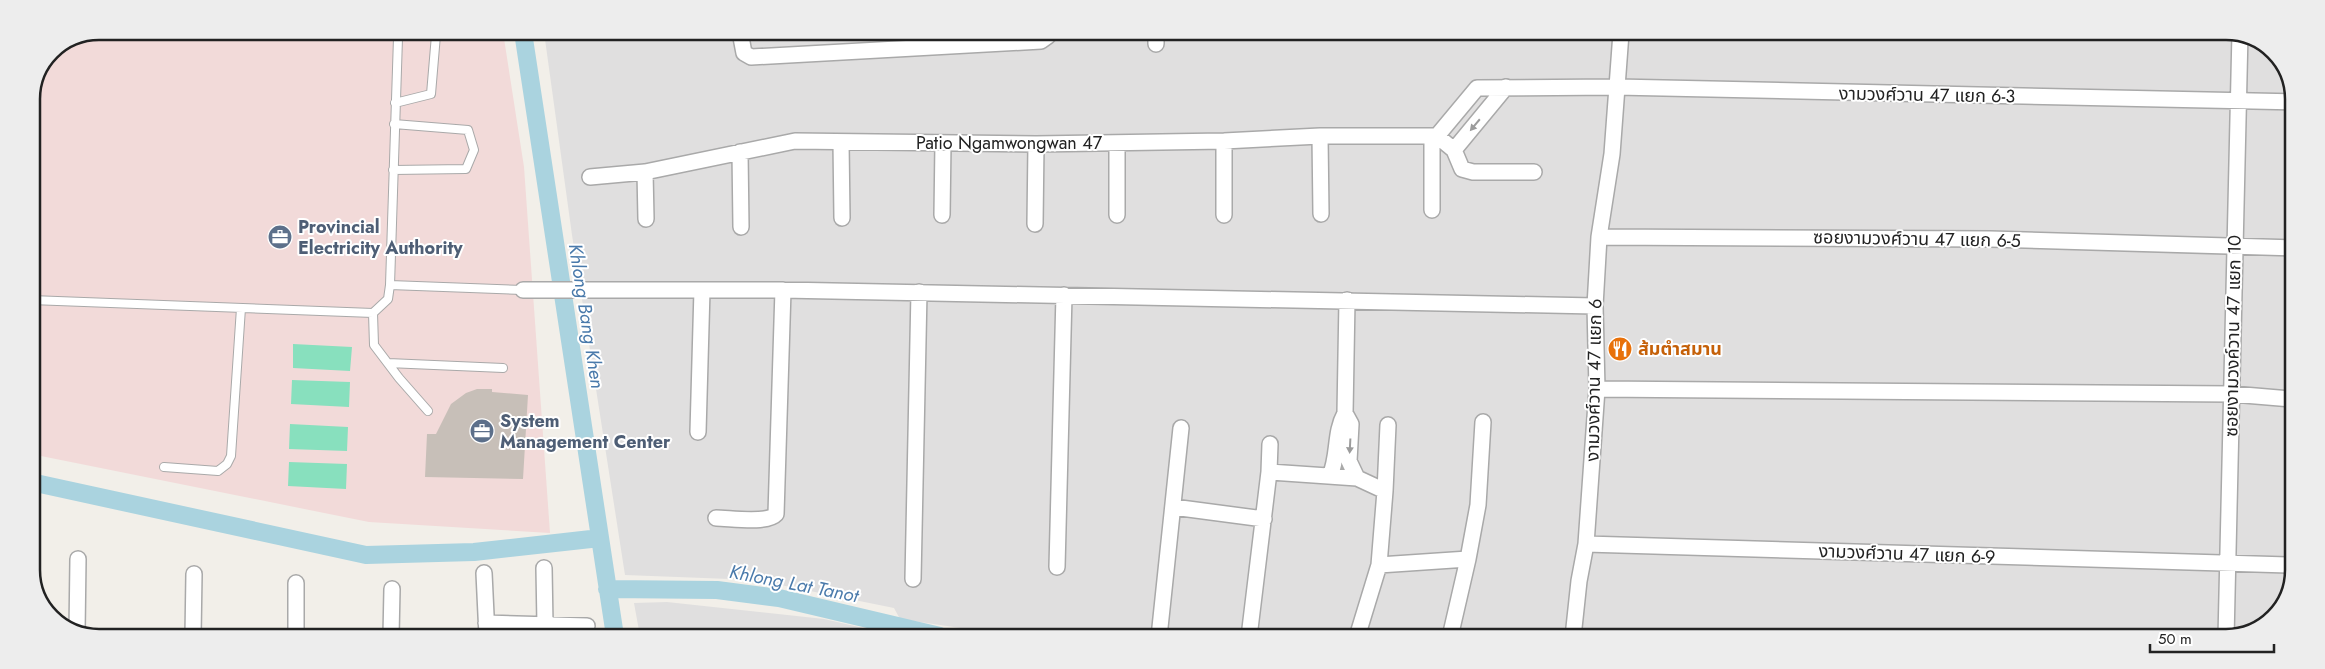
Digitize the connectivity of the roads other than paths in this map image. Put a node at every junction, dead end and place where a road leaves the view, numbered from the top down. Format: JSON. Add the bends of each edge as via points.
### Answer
{"nodes":[{"id":1,"x":398,"y":40,"type":"edge"},
{"id":2,"x":436,"y":40,"type":"edge"},
{"id":3,"x":741,"y":40,"type":"edge"},
{"id":4,"x":950,"y":40,"type":"edge"},
{"id":5,"x":998,"y":40,"type":"edge"},
{"id":6,"x":1042,"y":40,"type":"edge"},
{"id":7,"x":1620,"y":40,"type":"edge"},
{"id":8,"x":2240,"y":42,"type":"edge"},
{"id":9,"x":1506,"y":87,"type":"junction"},
{"id":10,"x":1617,"y":87,"type":"junction"},
{"id":11,"x":2238,"y":102,"type":"junction"},
{"id":12,"x":2285,"y":102,"type":"edge"},
{"id":13,"x":395,"y":103,"type":"junction"},
{"id":14,"x":394,"y":124,"type":"junction"},
{"id":15,"x":1320,"y":136,"type":"junction"},
{"id":16,"x":1435,"y":136,"type":"junction"},
{"id":17,"x":1224,"y":141,"type":"junction"},
{"id":18,"x":841,"y":142,"type":"junction"},
{"id":19,"x":943,"y":143,"type":"junction"},
{"id":20,"x":1117,"y":143,"type":"junction"},
{"id":21,"x":1036,"y":144,"type":"junction"},
{"id":22,"x":1454,"y":150,"type":"junction"},
{"id":23,"x":740,"y":152,"type":"junction"},
{"id":24,"x":393,"y":170,"type":"junction"},
{"id":25,"x":645,"y":172,"type":"junction"},
{"id":26,"x":1534,"y":172,"type":"dead end"},
{"id":27,"x":590,"y":177,"type":"dead end"},
{"id":28,"x":1432,"y":210,"type":"dead end"},
{"id":29,"x":1321,"y":214,"type":"dead end"},
{"id":30,"x":942,"y":215,"type":"dead end"},
{"id":31,"x":1117,"y":215,"type":"dead end"},
{"id":32,"x":1224,"y":215,"type":"dead end"},
{"id":33,"x":842,"y":218,"type":"dead end"},
{"id":34,"x":646,"y":219,"type":"dead end"},
{"id":35,"x":1035,"y":224,"type":"dead end"},
{"id":36,"x":741,"y":227,"type":"dead end"},
{"id":37,"x":1599,"y":237,"type":"junction"},
{"id":38,"x":2235,"y":246,"type":"junction"},
{"id":39,"x":2285,"y":248,"type":"edge"},
{"id":40,"x":390,"y":286,"type":"junction"},
{"id":41,"x":523,"y":290,"type":"joint"},
{"id":42,"x":702,"y":290,"type":"junction"},
{"id":43,"x":783,"y":290,"type":"junction"},
{"id":44,"x":919,"y":292,"type":"junction"},
{"id":45,"x":1064,"y":295,"type":"junction"},
{"id":46,"x":40,"y":300,"type":"edge"},
{"id":47,"x":1347,"y":300,"type":"junction"},
{"id":48,"x":1595,"y":306,"type":"junction"},
{"id":49,"x":241,"y":308,"type":"junction"},
{"id":50,"x":373,"y":313,"type":"junction"},
{"id":51,"x":388,"y":363,"type":"junction"},
{"id":52,"x":503,"y":368,"type":"dead end"},
{"id":53,"x":1597,"y":389,"type":"junction"},
{"id":54,"x":2232,"y":394,"type":"junction"},
{"id":55,"x":2285,"y":398,"type":"edge"},
{"id":56,"x":428,"y":411,"type":"dead end"},
{"id":57,"x":1344,"y":413,"type":"junction"},
{"id":58,"x":1482,"y":422,"type":"dead end"},
{"id":59,"x":1388,"y":425,"type":"dead end"},
{"id":60,"x":1181,"y":428,"type":"dead end"},
{"id":61,"x":698,"y":432,"type":"dead end"},
{"id":62,"x":1270,"y":444,"type":"dead end"},
{"id":63,"x":164,"y":467,"type":"dead end"},
{"id":64,"x":1270,"y":472,"type":"junction"},
{"id":65,"x":1330,"y":476,"type":"junction"},
{"id":66,"x":1357,"y":478,"type":"junction"},
{"id":67,"x":1385,"y":491,"type":"junction"},
{"id":68,"x":1173,"y":508,"type":"junction"},
{"id":69,"x":716,"y":518,"type":"dead end"},
{"id":70,"x":1264,"y":519,"type":"junction"},
{"id":71,"x":1586,"y":544,"type":"junction"},
{"id":72,"x":78,"y":559,"type":"dead end"},
{"id":73,"x":1468,"y":559,"type":"junction"},
{"id":74,"x":2228,"y":563,"type":"junction"},
{"id":75,"x":1379,"y":565,"type":"junction"},
{"id":76,"x":2285,"y":565,"type":"edge"},
{"id":77,"x":1057,"y":567,"type":"dead end"},
{"id":78,"x":544,"y":568,"type":"dead end"},
{"id":79,"x":484,"y":573,"type":"dead end"},
{"id":80,"x":194,"y":574,"type":"dead end"},
{"id":81,"x":913,"y":579,"type":"dead end"},
{"id":82,"x":296,"y":583,"type":"dead end"},
{"id":83,"x":392,"y":589,"type":"dead end"},
{"id":84,"x":77,"y":624,"type":"edge"},
{"id":85,"x":545,"y":625,"type":"junction"},
{"id":86,"x":587,"y":626,"type":"dead end"},
{"id":87,"x":193,"y":629,"type":"edge"},
{"id":88,"x":296,"y":629,"type":"edge"},
{"id":89,"x":391,"y":629,"type":"edge"},
{"id":90,"x":486,"y":629,"type":"edge"},
{"id":91,"x":498,"y":629,"type":"edge"},
{"id":92,"x":1160,"y":629,"type":"edge"},
{"id":93,"x":1250,"y":629,"type":"edge"},
{"id":94,"x":1359,"y":629,"type":"edge"},
{"id":95,"x":1452,"y":629,"type":"edge"},
{"id":96,"x":1574,"y":629,"type":"edge"},
{"id":97,"x":2226,"y":629,"type":"edge"}],
"edges":[{"from":1,"to":13,"type":"lane"},
{"from":2,"to":13,"type":"lane","via":[[431,94]]},
{"from":3,"to":4,"type":"street","via":[[744,54],[751,57],[909,50]]},
{"from":5,"to":6,"type":"street"},
{"from":7,"to":10,"type":"street","name":"งามวงศ์วาน 47 แยก 6"},
{"from":8,"to":11,"type":"street","name":"ซอยงามวงค์วาน 47 แยก 10"},
{"from":9,"to":10,"type":"street","name":"งามวงศ์วาน 47 แยก 6-3"},
{"from":9,"to":16,"type":"street","name":"งามวงศ์วาน 47 แยก 6-3","via":[[1477,88]]},
{"from":9,"to":22,"type":"street","one_way":true},
{"from":10,"to":11,"type":"street","name":"งามวงศ์วาน 47 แยก 6-3"},
{"from":10,"to":37,"type":"street","name":"งามวงศ์วาน 47 แยก 6","via":[[1612,154]]},
{"from":11,"to":12,"type":"street","name":"งามวงศ์วาน 47 แยก 6-3"},
{"from":11,"to":38,"type":"street","name":"ซอยงามวงค์วาน 47 แยก 10"},
{"from":13,"to":14,"type":"lane"},
{"from":14,"to":24,"type":"lane"},
{"from":14,"to":24,"type":"lane","via":[[468,130],[474,150],[466,169]]},
{"from":15,"to":16,"type":"street","name":"Patio Ngamwongwan 47"},
{"from":15,"to":17,"type":"street","name":"Patio Ngamwongwan 47"},
{"from":15,"to":29,"type":"street"},
{"from":16,"to":22,"type":"street"},
{"from":16,"to":28,"type":"street"},
{"from":17,"to":20,"type":"street","name":"Patio Ngamwongwan 47"},
{"from":17,"to":32,"type":"street"},
{"from":18,"to":19,"type":"street","name":"Patio Ngamwongwan 47"},
{"from":18,"to":23,"type":"street","name":"Patio Ngamwongwan 47","via":[[795,141]]},
{"from":18,"to":33,"type":"street"},
{"from":19,"to":21,"type":"street","name":"Patio Ngamwongwan 47"},
{"from":19,"to":30,"type":"street"},
{"from":20,"to":21,"type":"street","name":"Patio Ngamwongwan 47"},
{"from":20,"to":31,"type":"street"},
{"from":21,"to":35,"type":"street"},
{"from":22,"to":26,"type":"street","via":[[1462,168],[1473,172]]},
{"from":23,"to":25,"type":"street","name":"Patio Ngamwongwan 47"},
{"from":23,"to":36,"type":"street"},
{"from":24,"to":40,"type":"lane"},
{"from":25,"to":27,"type":"street","name":"Patio Ngamwongwan 47"},
{"from":25,"to":34,"type":"street"},
{"from":37,"to":38,"type":"street","name":"ซอยงามวงศ์วาน 47 แยก 6-5","via":[[1990,239]]},
{"from":37,"to":48,"type":"street","name":"งามวงศ์วาน 47 แยก 6"},
{"from":38,"to":39,"type":"street","name":"ซอยงามวงศ์วาน 47 แยก 6-5"},
{"from":38,"to":54,"type":"street","name":"ซอยงามวงค์วาน 47 แยก 10"},
{"from":40,"to":41,"type":"lane"},
{"from":40,"to":50,"type":"lane","via":[[388,299]]},
{"from":41,"to":42,"type":"street"},
{"from":42,"to":43,"type":"street"},
{"from":42,"to":61,"type":"street"},
{"from":43,"to":44,"type":"street"},
{"from":43,"to":69,"type":"street","via":[[776,514],[773,518],[763,519]]},
{"from":44,"to":45,"type":"street"},
{"from":44,"to":81,"type":"street"},
{"from":45,"to":47,"type":"street"},
{"from":45,"to":77,"type":"street"},
{"from":46,"to":49,"type":"lane"},
{"from":47,"to":48,"type":"street"},
{"from":47,"to":57,"type":"street"},
{"from":48,"to":53,"type":"street","name":"งามวงศ์วาน 47 แยก 6"},
{"from":49,"to":50,"type":"lane"},
{"from":49,"to":63,"type":"lane","via":[[231,456],[218,471]]},
{"from":50,"to":51,"type":"lane","via":[[374,345]]},
{"from":51,"to":52,"type":"lane"},
{"from":51,"to":56,"type":"lane"},
{"from":53,"to":54,"type":"street"},
{"from":53,"to":71,"type":"street","name":"งามวงศ์วาน 47 แยก 6"},
{"from":54,"to":55,"type":"street"},
{"from":54,"to":74,"type":"street","name":"ซอยงามวงค์วาน 47 แยก 10"},
{"from":57,"to":65,"type":"street","via":[[1338,425],[1336,462]]},
{"from":57,"to":66,"type":"street","one_way":true,"via":[[1351,424],[1349,461]]},
{"from":58,"to":73,"type":"street","via":[[1478,505]]},
{"from":59,"to":67,"type":"street"},
{"from":60,"to":68,"type":"street"},
{"from":62,"to":64,"type":"street"},
{"from":64,"to":65,"type":"street"},
{"from":64,"to":70,"type":"street"},
{"from":65,"to":66,"type":"street"},
{"from":66,"to":67,"type":"street"},
{"from":67,"to":75,"type":"street"},
{"from":68,"to":70,"type":"street"},
{"from":68,"to":92,"type":"street"},
{"from":70,"to":93,"type":"street"},
{"from":71,"to":74,"type":"street","name":"งามวงศ์วาน 47 แยก 6-9"},
{"from":71,"to":96,"type":"street","name":"งามวงศ์วาน 47 แยก 6"},
{"from":72,"to":84,"type":"street"},
{"from":73,"to":75,"type":"street"},
{"from":73,"to":95,"type":"street"},
{"from":74,"to":76,"type":"street","name":"งามวงศ์วาน 47 แยก 6-9"},
{"from":74,"to":97,"type":"street","name":"ซอยงามวงค์วาน 47 แยก 10"},
{"from":75,"to":94,"type":"street"},
{"from":78,"to":85,"type":"street"},
{"from":79,"to":90,"type":"street"},
{"from":80,"to":87,"type":"street"},
{"from":82,"to":88,"type":"street"},
{"from":83,"to":89,"type":"street"},
{"from":85,"to":86,"type":"street"},
{"from":85,"to":91,"type":"street"}]}
